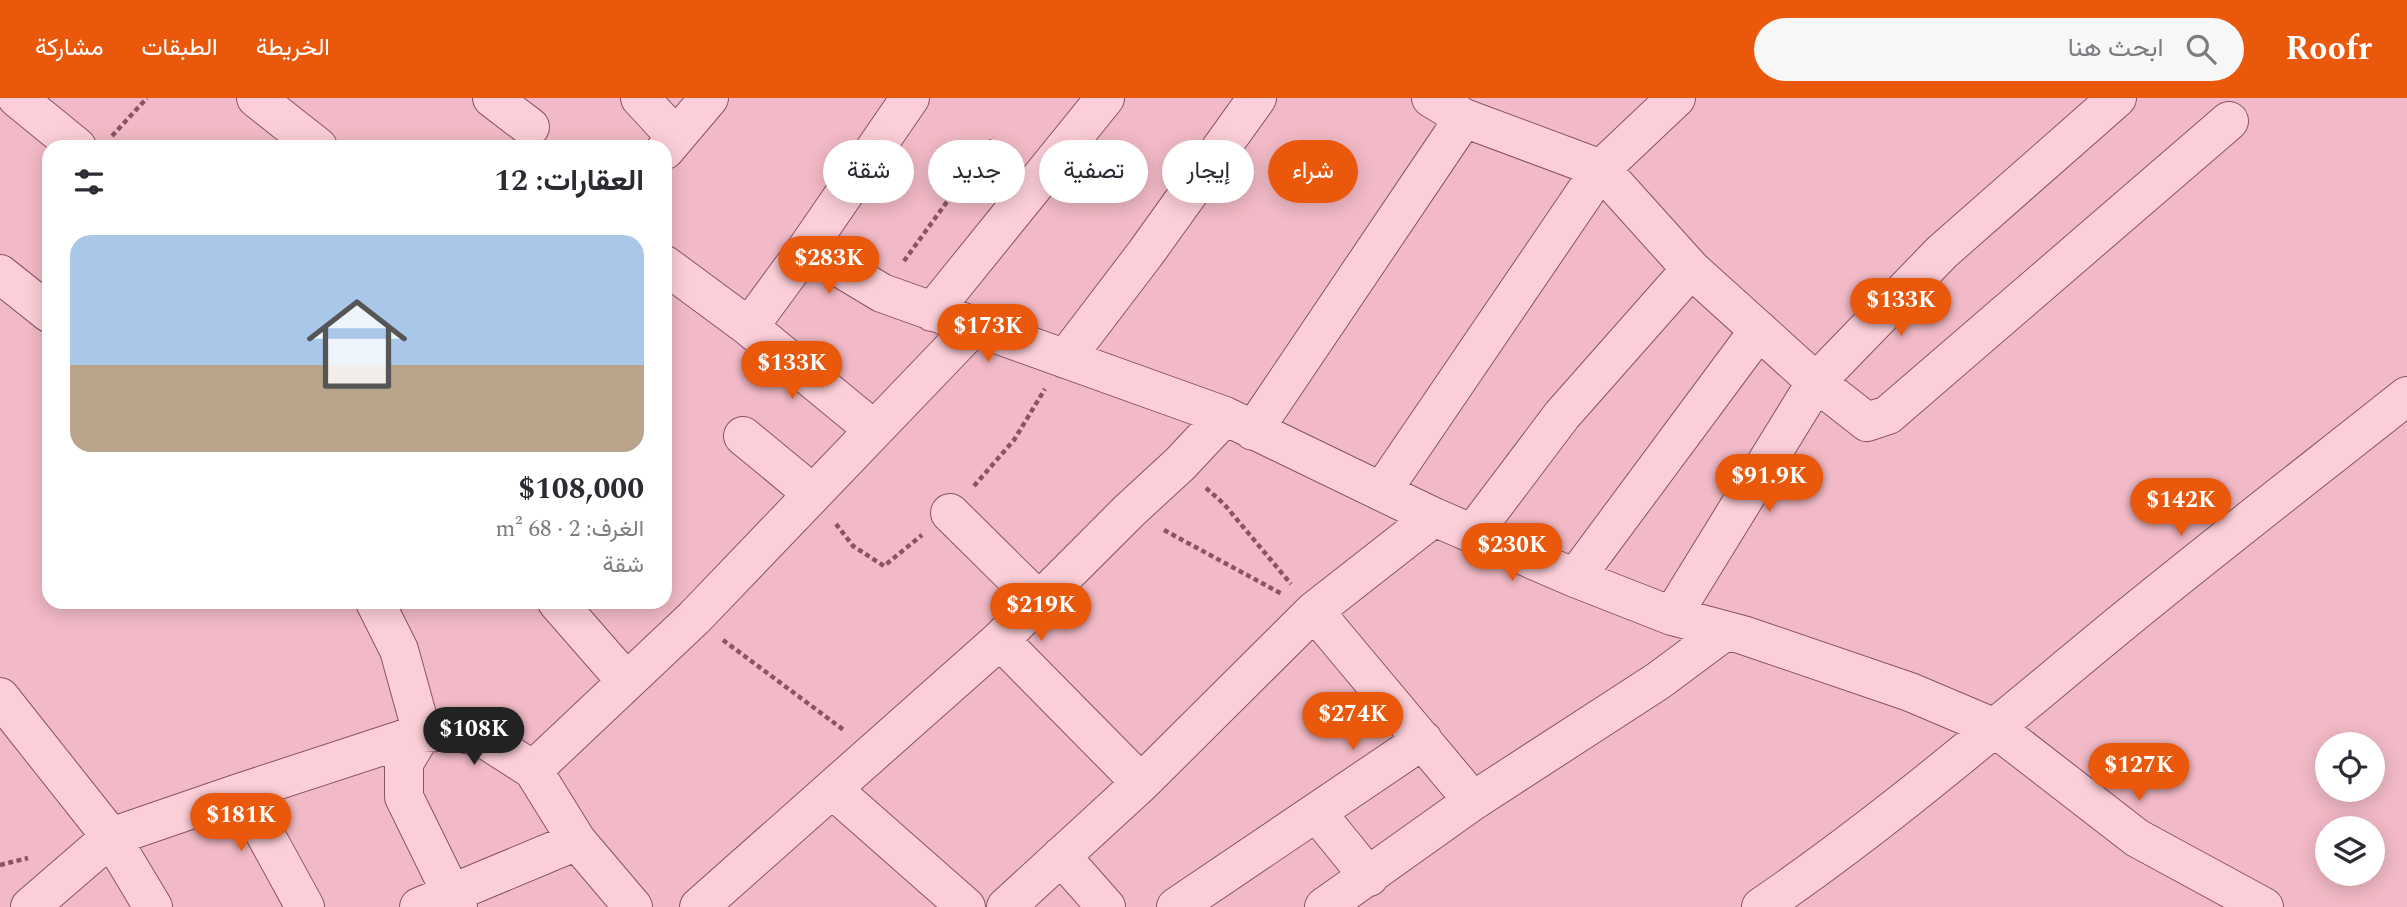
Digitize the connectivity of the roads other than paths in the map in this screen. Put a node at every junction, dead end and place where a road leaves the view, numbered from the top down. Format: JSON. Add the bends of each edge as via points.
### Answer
{"nodes":[{"id":1,"x":17,"y":98,"type":"edge"},
{"id":2,"x":256,"y":98,"type":"edge"},
{"id":3,"x":492,"y":98,"type":"edge"},
{"id":4,"x":640,"y":98,"type":"edge"},
{"id":5,"x":709,"y":98,"type":"edge"},
{"id":6,"x":910,"y":98,"type":"edge"},
{"id":7,"x":1105,"y":98,"type":"edge"},
{"id":8,"x":1257,"y":98,"type":"edge"},
{"id":9,"x":1431,"y":98,"type":"edge"},
{"id":10,"x":1676,"y":98,"type":"edge"},
{"id":11,"x":2117,"y":98,"type":"edge"},
{"id":12,"x":1464,"y":118,"type":"junction"},
{"id":13,"x":2230,"y":121,"type":"dead end"},
{"id":14,"x":530,"y":127,"type":"dead end"},
{"id":15,"x":90,"y":140,"type":"edge"},
{"id":16,"x":309,"y":140,"type":"edge"},
{"id":17,"x":668,"y":140,"type":"edge"},
{"id":18,"x":672,"y":143,"type":"edge"},
{"id":19,"x":1601,"y":169,"type":"junction"},
{"id":20,"x":807,"y":248,"type":"junction"},
{"id":21,"x":1690,"y":269,"type":"junction"},
{"id":22,"x":672,"y":270,"type":"edge"},
{"id":23,"x":0,"y":274,"type":"edge"},
{"id":24,"x":42,"y":307,"type":"edge"},
{"id":25,"x":932,"y":312,"type":"junction"},
{"id":26,"x":749,"y":327,"type":"junction"},
{"id":27,"x":973,"y":327,"type":"junction"},
{"id":28,"x":1759,"y":330,"type":"junction"},
{"id":29,"x":1065,"y":359,"type":"junction"},
{"id":30,"x":1816,"y":382,"type":"junction"},
{"id":31,"x":2407,"y":396,"type":"edge"},
{"id":32,"x":1239,"y":424,"type":"junction"},
{"id":33,"x":873,"y":429,"type":"junction"},
{"id":34,"x":743,"y":436,"type":"dead end"},
{"id":35,"x":1382,"y":491,"type":"junction"},
{"id":36,"x":812,"y":493,"type":"junction"},
{"id":37,"x":950,"y":513,"type":"road end"},
{"id":38,"x":1434,"y":517,"type":"junction"},
{"id":39,"x":1473,"y":533,"type":"junction"},
{"id":40,"x":1575,"y":578,"type":"junction"},
{"id":41,"x":1040,"y":602,"type":"junction"},
{"id":42,"x":378,"y":609,"type":"edge"},
{"id":43,"x":563,"y":609,"type":"edge"},
{"id":44,"x":1314,"y":611,"type":"junction"},
{"id":45,"x":1672,"y":615,"type":"junction"},
{"id":46,"x":1724,"y":632,"type":"junction"},
{"id":47,"x":1000,"y":640,"type":"junction"},
{"id":48,"x":626,"y":681,"type":"junction"},
{"id":49,"x":0,"y":697,"type":"edge"},
{"id":50,"x":1995,"y":728,"type":"junction"},
{"id":51,"x":422,"y":733,"type":"junction"},
{"id":52,"x":1423,"y":740,"type":"junction"},
{"id":53,"x":533,"y":770,"type":"junction"},
{"id":54,"x":1141,"y":783,"type":"junction"},
{"id":55,"x":832,"y":789,"type":"junction"},
{"id":56,"x":242,"y":792,"type":"junction"},
{"id":57,"x":1473,"y":801,"type":"junction"},
{"id":58,"x":1317,"y":813,"type":"junction"},
{"id":59,"x":111,"y":837,"type":"junction"},
{"id":60,"x":577,"y":841,"type":"junction"},
{"id":61,"x":1061,"y":856,"type":"junction"},
{"id":62,"x":1369,"y":877,"type":"junction"},
{"id":63,"x":442,"y":903,"type":"edge"},
{"id":64,"x":30,"y":907,"type":"edge"},
{"id":65,"x":153,"y":907,"type":"edge"},
{"id":66,"x":305,"y":907,"type":"edge"},
{"id":67,"x":633,"y":907,"type":"edge"},
{"id":68,"x":699,"y":907,"type":"edge"},
{"id":69,"x":966,"y":907,"type":"edge"},
{"id":70,"x":1006,"y":907,"type":"edge"},
{"id":71,"x":1106,"y":907,"type":"edge"},
{"id":72,"x":1176,"y":907,"type":"edge"},
{"id":73,"x":1324,"y":907,"type":"edge"},
{"id":74,"x":1761,"y":907,"type":"edge"},
{"id":75,"x":2264,"y":907,"type":"edge"}],
"edges":[{"from":1,"to":15,"type":"street"},
{"from":2,"to":16,"type":"street"},
{"from":3,"to":14,"type":"street"},
{"from":4,"to":17,"type":"street"},
{"from":5,"to":18,"type":"street"},
{"from":6,"to":20,"type":"street"},
{"from":7,"to":25,"type":"street"},
{"from":8,"to":29,"type":"street"},
{"from":9,"to":12,"type":"street"},
{"from":10,"to":19,"type":"street"},
{"from":11,"to":30,"type":"street","via":[[1942,252]]},
{"from":12,"to":19,"type":"street"},
{"from":12,"to":32,"type":"street"},
{"from":13,"to":30,"type":"street","via":[[1888,415],[1867,422]]},
{"from":19,"to":21,"type":"street"},
{"from":19,"to":35,"type":"street"},
{"from":20,"to":25,"type":"street","via":[[882,293]]},
{"from":20,"to":26,"type":"street"},
{"from":21,"to":28,"type":"street"},
{"from":21,"to":39,"type":"street","via":[[1562,415]]},
{"from":22,"to":26,"type":"street"},
{"from":23,"to":24,"type":"street"},
{"from":25,"to":27,"type":"street"},
{"from":26,"to":33,"type":"street"},
{"from":27,"to":29,"type":"street"},
{"from":27,"to":33,"type":"street"},
{"from":28,"to":30,"type":"street"},
{"from":28,"to":40,"type":"street"},
{"from":29,"to":32,"type":"street"},
{"from":30,"to":45,"type":"street"},
{"from":31,"to":50,"type":"street"},
{"from":32,"to":35,"type":"street"},
{"from":32,"to":41,"type":"street","via":[[1180,464]]},
{"from":33,"to":36,"type":"street"},
{"from":34,"to":36,"type":"street"},
{"from":35,"to":38,"type":"street"},
{"from":36,"to":48,"type":"street","via":[[694,618]]},
{"from":37,"to":41,"type":"street"},
{"from":38,"to":39,"type":"street"},
{"from":38,"to":44,"type":"street"},
{"from":39,"to":40,"type":"street"},
{"from":40,"to":45,"type":"street"},
{"from":41,"to":47,"type":"street"},
{"from":42,"to":51,"type":"street","via":[[399,650]]},
{"from":43,"to":48,"type":"street"},
{"from":44,"to":52,"type":"street"},
{"from":44,"to":54,"type":"street"},
{"from":45,"to":46,"type":"street"},
{"from":46,"to":50,"type":"street","via":[[1910,692]]},
{"from":46,"to":57,"type":"street","via":[[1658,681]]},
{"from":47,"to":54,"type":"street"},
{"from":47,"to":55,"type":"street"},
{"from":48,"to":53,"type":"street"},
{"from":49,"to":59,"type":"street"},
{"from":50,"to":74,"type":"street","via":[[1870,829]]},
{"from":50,"to":75,"type":"street","via":[[2137,838]]},
{"from":51,"to":53,"type":"street","via":[[454,731],[483,738]]},
{"from":51,"to":56,"type":"street"},
{"from":51,"to":63,"type":"street","via":[[404,763],[404,797]]},
{"from":52,"to":57,"type":"street"},
{"from":52,"to":58,"type":"street"},
{"from":53,"to":60,"type":"street"},
{"from":54,"to":61,"type":"street"},
{"from":55,"to":68,"type":"street"},
{"from":55,"to":69,"type":"street"},
{"from":56,"to":59,"type":"street"},
{"from":56,"to":66,"type":"street"},
{"from":57,"to":62,"type":"street"},
{"from":58,"to":62,"type":"street"},
{"from":58,"to":72,"type":"street"},
{"from":59,"to":64,"type":"street"},
{"from":59,"to":65,"type":"street"},
{"from":60,"to":63,"type":"street"},
{"from":60,"to":67,"type":"street"},
{"from":61,"to":70,"type":"street"},
{"from":61,"to":71,"type":"street"},
{"from":62,"to":73,"type":"street"}]}
